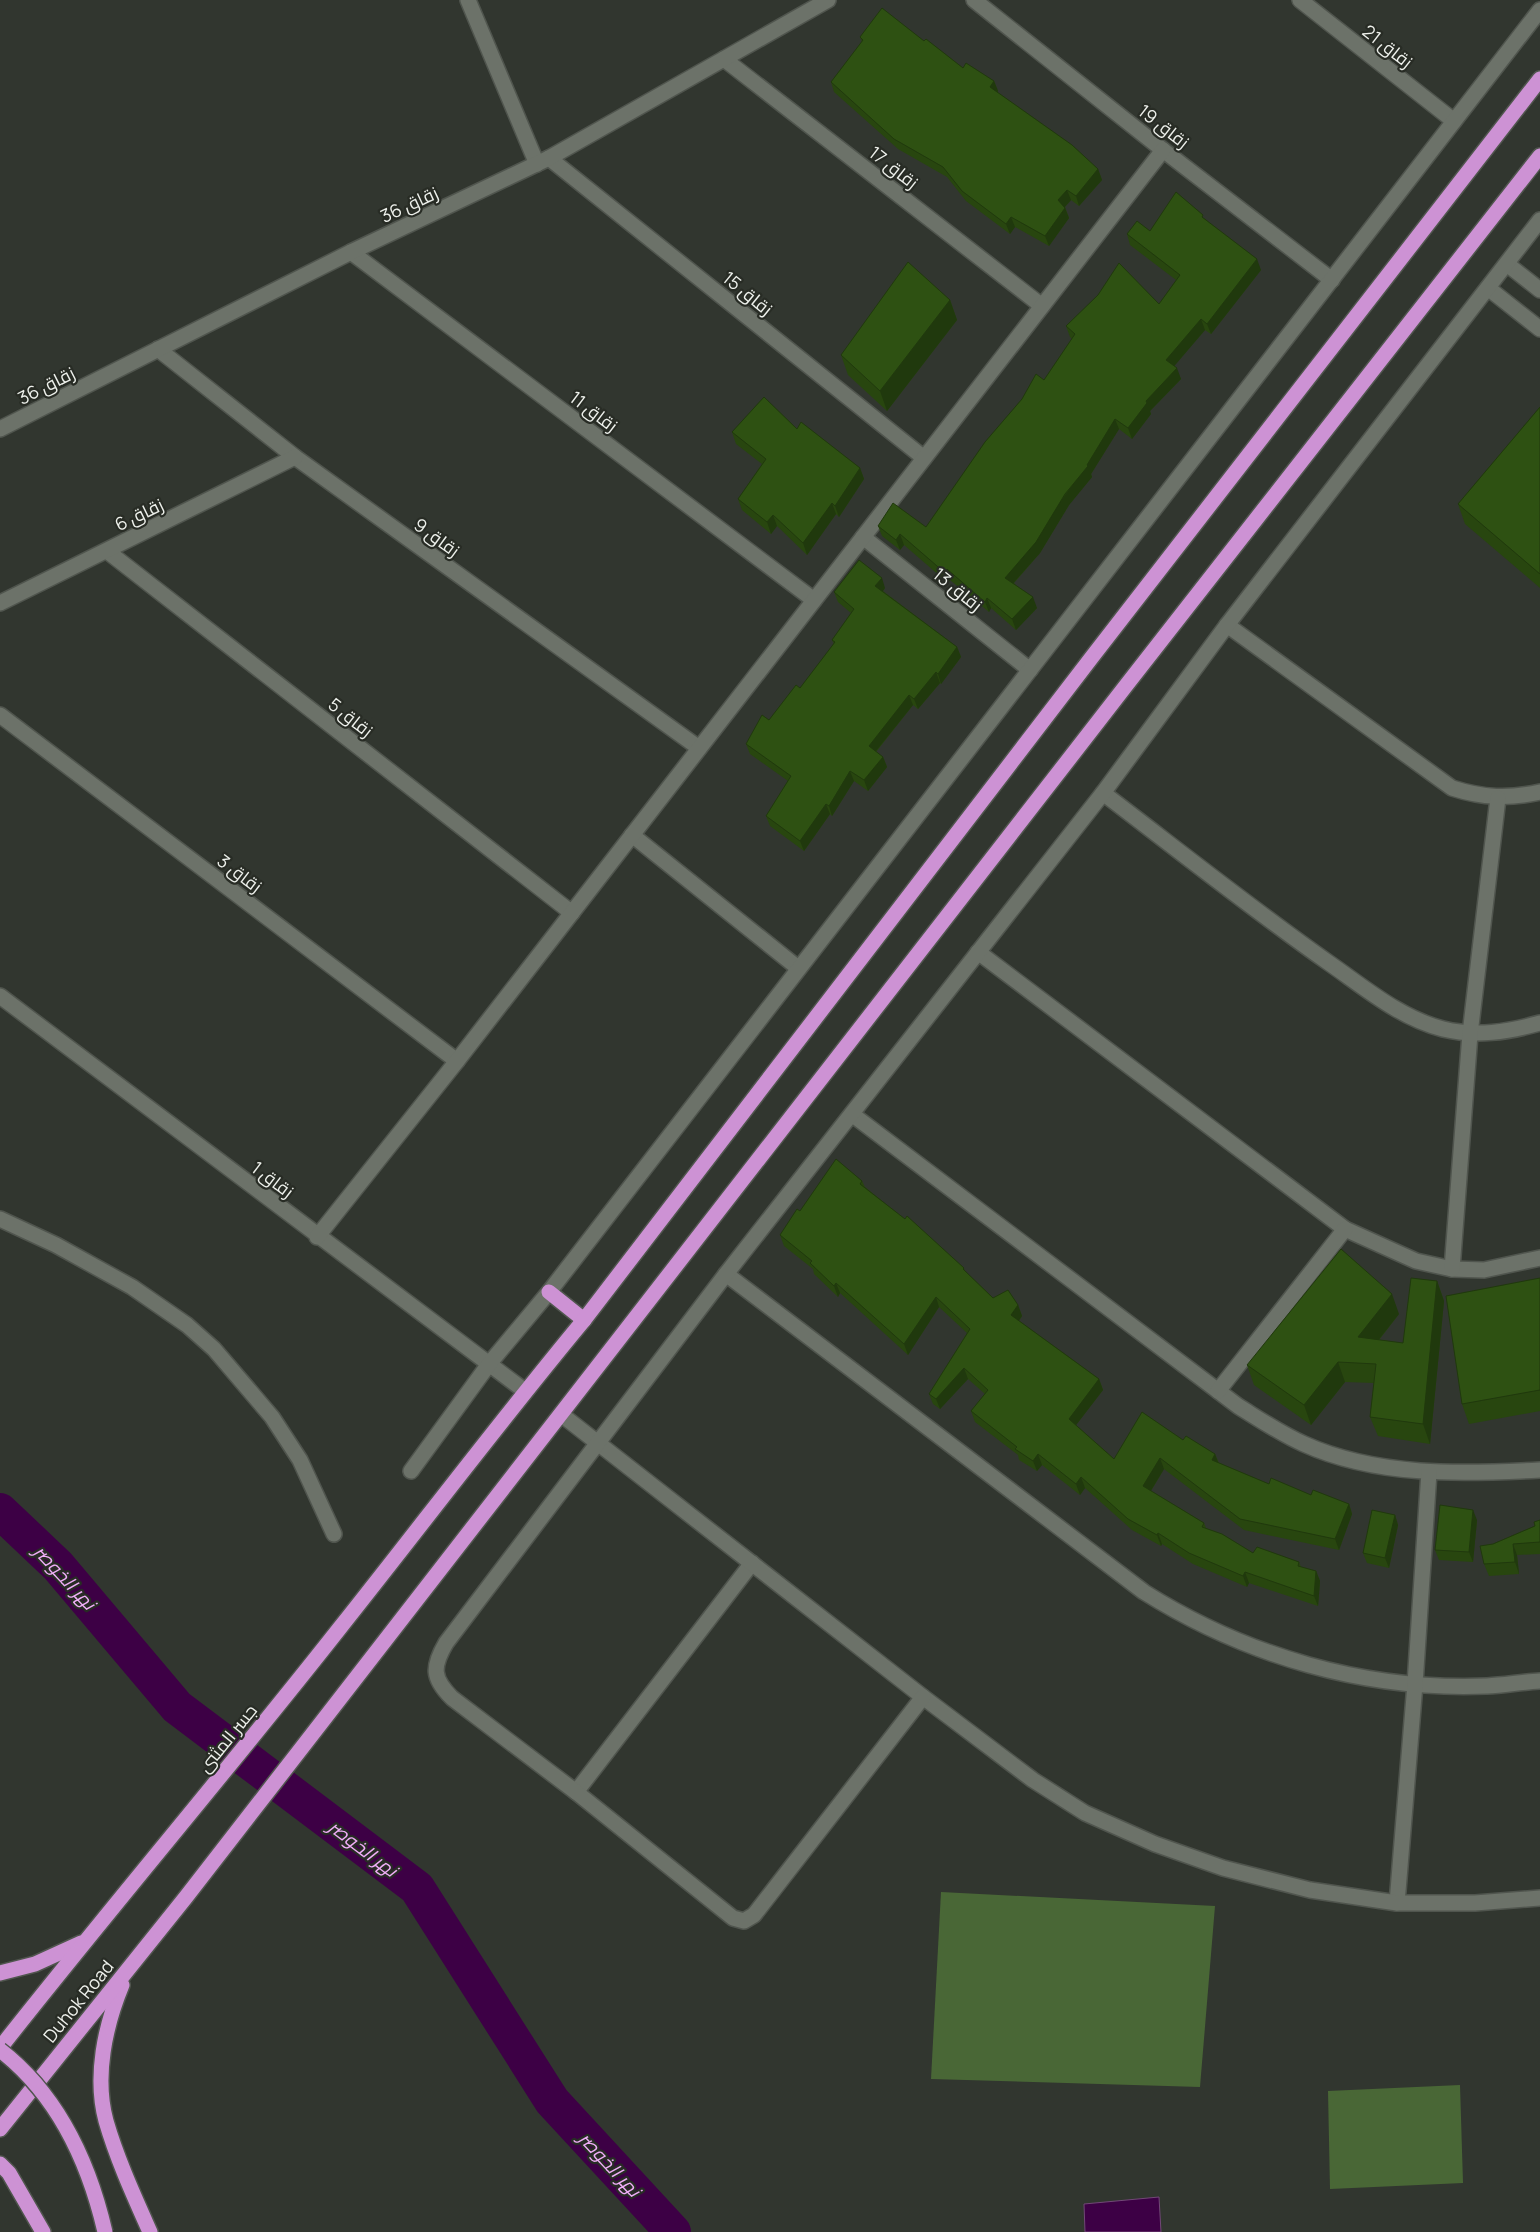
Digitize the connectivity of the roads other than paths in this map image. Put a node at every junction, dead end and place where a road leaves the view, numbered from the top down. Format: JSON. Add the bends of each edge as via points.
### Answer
{"nodes":[{"id":1,"x":468,"y":0,"type":"edge"},
{"id":2,"x":828,"y":0,"type":"edge"},
{"id":3,"x":974,"y":0,"type":"edge"},
{"id":4,"x":1300,"y":0,"type":"edge"},
{"id":5,"x":1540,"y":10,"type":"edge"},
{"id":6,"x":724,"y":59,"type":"junction"},
{"id":7,"x":1540,"y":79,"type":"edge"},
{"id":8,"x":1454,"y":121,"type":"junction"},
{"id":9,"x":1163,"y":150,"type":"junction"},
{"id":10,"x":1540,"y":156,"type":"edge"},
{"id":11,"x":543,"y":161,"type":"junction"},
{"id":12,"x":1540,"y":220,"type":"edge"},
{"id":13,"x":352,"y":252,"type":"junction"},
{"id":14,"x":1507,"y":264,"type":"junction"},
{"id":15,"x":1332,"y":280,"type":"junction"},
{"id":16,"x":1488,"y":288,"type":"junction"},
{"id":17,"x":1540,"y":290,"type":"edge"},
{"id":18,"x":1042,"y":306,"type":"junction"},
{"id":19,"x":1540,"y":329,"type":"edge"},
{"id":20,"x":158,"y":349,"type":"junction"},
{"id":21,"x":0,"y":429,"type":"edge"},
{"id":22,"x":295,"y":458,"type":"junction"},
{"id":23,"x":924,"y":458,"type":"junction"},
{"id":24,"x":863,"y":536,"type":"junction"},
{"id":25,"x":107,"y":551,"type":"junction"},
{"id":26,"x":814,"y":600,"type":"junction"},
{"id":27,"x":0,"y":603,"type":"edge"},
{"id":28,"x":1227,"y":625,"type":"junction"},
{"id":29,"x":1030,"y":670,"type":"junction"},
{"id":30,"x":0,"y":715,"type":"edge"},
{"id":31,"x":699,"y":748,"type":"junction"},
{"id":32,"x":1540,"y":792,"type":"edge"},
{"id":33,"x":1103,"y":793,"type":"junction"},
{"id":34,"x":1498,"y":798,"type":"junction"},
{"id":35,"x":632,"y":836,"type":"junction"},
{"id":36,"x":572,"y":913,"type":"junction"},
{"id":37,"x":978,"y":952,"type":"junction"},
{"id":38,"x":798,"y":968,"type":"junction"},
{"id":39,"x":0,"y":996,"type":"edge"},
{"id":40,"x":1540,"y":1023,"type":"edge"},
{"id":41,"x":1470,"y":1034,"type":"junction"},
{"id":42,"x":457,"y":1062,"type":"junction"},
{"id":43,"x":853,"y":1114,"type":"junction"},
{"id":44,"x":0,"y":1219,"type":"edge"},
{"id":45,"x":1344,"y":1229,"type":"junction"},
{"id":46,"x":318,"y":1237,"type":"junction"},
{"id":47,"x":1540,"y":1258,"type":"edge"},
{"id":48,"x":1452,"y":1269,"type":"junction"},
{"id":49,"x":726,"y":1274,"type":"junction"},
{"id":50,"x":549,"y":1292,"type":"junction"},
{"id":51,"x":584,"y":1320,"type":"junction"},
{"id":52,"x":489,"y":1364,"type":"junction"},
{"id":53,"x":525,"y":1391,"type":"junction"},
{"id":54,"x":1218,"y":1391,"type":"junction"},
{"id":55,"x":562,"y":1415,"type":"junction"},
{"id":56,"x":597,"y":1442,"type":"junction"},
{"id":57,"x":1540,"y":1470,"type":"edge"},
{"id":58,"x":411,"y":1471,"type":"dead end"},
{"id":59,"x":1429,"y":1472,"type":"junction"},
{"id":60,"x":334,"y":1534,"type":"dead end"},
{"id":61,"x":752,"y":1563,"type":"junction"},
{"id":62,"x":1540,"y":1681,"type":"edge"},
{"id":63,"x":1415,"y":1684,"type":"junction"},
{"id":64,"x":923,"y":1697,"type":"junction"},
{"id":65,"x":576,"y":1792,"type":"junction"},
{"id":66,"x":143,"y":1871,"type":"joint"},
{"id":67,"x":1540,"y":1898,"type":"edge"},
{"id":68,"x":1397,"y":1903,"type":"junction"},
{"id":69,"x":85,"y":1941,"type":"junction"},
{"id":70,"x":128,"y":1970,"type":"junction"},
{"id":71,"x":0,"y":1973,"type":"edge"},
{"id":72,"x":0,"y":2049,"type":"edge"},
{"id":73,"x":0,"y":2129,"type":"edge"},
{"id":74,"x":0,"y":2164,"type":"edge"},
{"id":75,"x":43,"y":2232,"type":"edge"},
{"id":76,"x":105,"y":2232,"type":"edge"},
{"id":77,"x":150,"y":2232,"type":"edge"}],
"edges":[{"from":1,"to":11,"type":"street"},
{"from":2,"to":6,"type":"street","name":"زقاق 36"},
{"from":3,"to":9,"type":"street","name":"زقاق 19"},
{"from":4,"to":8,"type":"street","name":"زقاق 21"},
{"from":5,"to":8,"type":"street"},
{"from":6,"to":11,"type":"street","name":"زقاق 36"},
{"from":6,"to":18,"type":"street","name":"زقاق 17"},
{"from":7,"to":51,"type":"highway","name":"جسر المثنى"},
{"from":8,"to":15,"type":"street"},
{"from":9,"to":15,"type":"street","name":"زقاق 19"},
{"from":9,"to":18,"type":"street"},
{"from":10,"to":55,"type":"highway"},
{"from":11,"to":13,"type":"street","name":"زقاق 36"},
{"from":11,"to":23,"type":"street","name":"زقاق 15"},
{"from":12,"to":14,"type":"street"},
{"from":13,"to":20,"type":"street","name":"زقاق 36"},
{"from":13,"to":26,"type":"street","name":"زقاق 11"},
{"from":14,"to":16,"type":"street"},
{"from":14,"to":17,"type":"street"},
{"from":15,"to":29,"type":"street"},
{"from":16,"to":19,"type":"street"},
{"from":16,"to":28,"type":"street"},
{"from":18,"to":23,"type":"street"},
{"from":20,"to":21,"type":"street","name":"زقاق 36"},
{"from":20,"to":22,"type":"street","name":"زقاق 9"},
{"from":22,"to":25,"type":"street","name":"زقاق 6"},
{"from":22,"to":31,"type":"street","name":"زقاق 9"},
{"from":23,"to":24,"type":"street"},
{"from":24,"to":26,"type":"street"},
{"from":24,"to":29,"type":"street","name":"زقاق 13"},
{"from":25,"to":27,"type":"street","name":"زقاق 6"},
{"from":25,"to":36,"type":"street","name":"زقاق 5"},
{"from":26,"to":31,"type":"street"},
{"from":28,"to":33,"type":"street"},
{"from":28,"to":34,"type":"street","via":[[1452,788],[1475,796]]},
{"from":29,"to":38,"type":"street"},
{"from":30,"to":42,"type":"street","name":"زقاق 3"},
{"from":31,"to":35,"type":"street"},
{"from":32,"to":34,"type":"street"},
{"from":33,"to":37,"type":"street"},
{"from":33,"to":41,"type":"street","via":[[1283,931],[1388,1005],[1415,1019]]},
{"from":34,"to":41,"type":"street"},
{"from":35,"to":36,"type":"street"},
{"from":35,"to":38,"type":"street"},
{"from":36,"to":42,"type":"street"},
{"from":37,"to":43,"type":"street"},
{"from":37,"to":45,"type":"street"},
{"from":38,"to":50,"type":"street"},
{"from":39,"to":46,"type":"street","name":"زقاق 1"},
{"from":40,"to":41,"type":"street","via":[[1518,1029]]},
{"from":41,"to":48,"type":"street"},
{"from":42,"to":46,"type":"street"},
{"from":43,"to":49,"type":"street"},
{"from":43,"to":54,"type":"street"},
{"from":44,"to":60,"type":"street","via":[[56,1245],[132,1287],[214,1349],[272,1417],[300,1460]]},
{"from":45,"to":48,"type":"street","via":[[1416,1262]]},
{"from":45,"to":54,"type":"street"},
{"from":46,"to":52,"type":"street","name":"زقاق 1"},
{"from":47,"to":48,"type":"street","via":[[1484,1270]]},
{"from":49,"to":56,"type":"street"},
{"from":49,"to":63,"type":"street","via":[[1144,1592],[1180,1615],[1279,1656],[1346,1674]]},
{"from":50,"to":51,"type":"highway"},
{"from":50,"to":52,"type":"street"},
{"from":51,"to":53,"type":"highway","name":"جسر المثنى"},
{"from":52,"to":53,"type":"street","name":"زقاق 1"},
{"from":52,"to":58,"type":"street"},
{"from":53,"to":66,"type":"highway","name":"جسر المثنى","via":[[339,1630]]},
{"from":54,"to":59,"type":"street","via":[[1272,1428],[1305,1444],[1365,1462]]},
{"from":55,"to":56,"type":"street"},
{"from":55,"to":70,"type":"highway","name":"Duhok Road"},
{"from":56,"to":61,"type":"street"},
{"from":56,"to":65,"type":"street","via":[[446,1643],[437,1658],[435,1672],[440,1686],[452,1698]]},
{"from":57,"to":59,"type":"street"},
{"from":59,"to":63,"type":"street"},
{"from":61,"to":64,"type":"street"},
{"from":61,"to":65,"type":"street"},
{"from":62,"to":63,"type":"street","via":[[1487,1686]]},
{"from":63,"to":68,"type":"street"},
{"from":64,"to":65,"type":"street","via":[[754,1915],[744,1921],[733,1918]]},
{"from":64,"to":68,"type":"street","via":[[1041,1785],[1085,1813],[1155,1844],[1223,1868],[1310,1890]]},
{"from":66,"to":69,"type":"highway","name":"Duhok Road"},
{"from":67,"to":68,"type":"street","via":[[1476,1903]]},
{"from":69,"to":71,"type":"highway","via":[[34,1964]]},
{"from":69,"to":72,"type":"highway","name":"Duhok Road"},
{"from":70,"to":73,"type":"highway","name":"Duhok Road"},
{"from":70,"to":77,"type":"highway","via":[[104,2039],[103,2094],[106,2120]]},
{"from":72,"to":76,"type":"highway","bridge":true,"via":[[37,2086],[62,2120],[85,2165]]},
{"from":74,"to":75,"type":"highway"}]}
